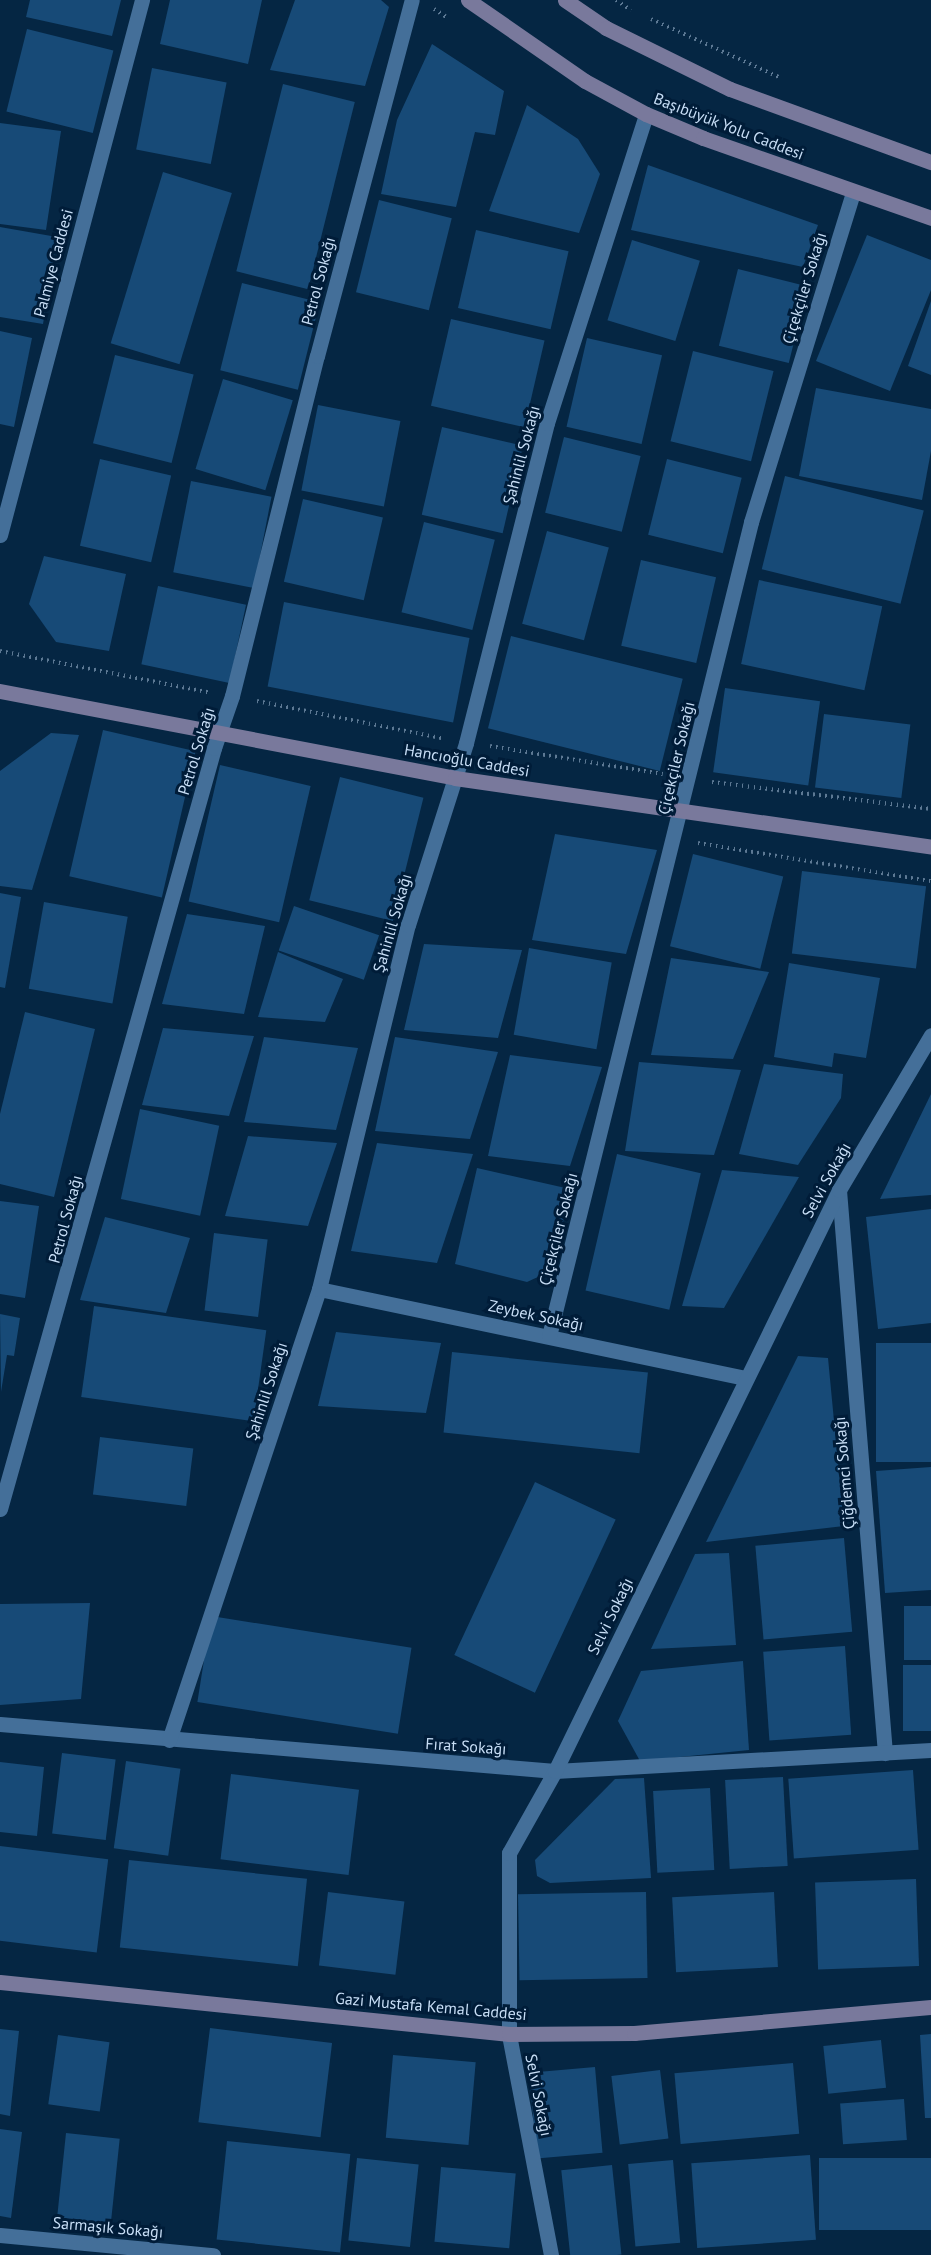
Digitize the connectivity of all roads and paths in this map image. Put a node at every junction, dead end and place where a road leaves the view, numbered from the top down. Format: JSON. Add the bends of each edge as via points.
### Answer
{"nodes":[{"id":1,"x":142,"y":0,"type":"edge"},
{"id":2,"x":412,"y":0,"type":"edge"},
{"id":3,"x":468,"y":0,"type":"edge"},
{"id":4,"x":565,"y":0,"type":"edge"},
{"id":5,"x":616,"y":0,"type":"edge"},
{"id":6,"x":633,"y":11,"type":"dead end"},
{"id":7,"x":644,"y":16,"type":"dead end"},
{"id":8,"x":792,"y":83,"type":"dead end"},
{"id":9,"x":646,"y":114,"type":"junction"},
{"id":10,"x":931,"y":162,"type":"edge"},
{"id":11,"x":854,"y":192,"type":"junction"},
{"id":12,"x":931,"y":218,"type":"edge"},
{"id":13,"x":0,"y":535,"type":"edge"},
{"id":14,"x":0,"y":691,"type":"edge"},
{"id":15,"x":220,"y":732,"type":"junction"},
{"id":16,"x":455,"y":778,"type":"junction"},
{"id":17,"x":682,"y":812,"type":"junction"},
{"id":18,"x":931,"y":847,"type":"edge"},
{"id":19,"x":931,"y":1035,"type":"edge"},
{"id":20,"x":840,"y":1190,"type":"junction"},
{"id":21,"x":319,"y":1289,"type":"junction"},
{"id":22,"x":549,"y":1336,"type":"junction"},
{"id":23,"x":746,"y":1378,"type":"junction"},
{"id":24,"x":0,"y":1509,"type":"edge"},
{"id":25,"x":0,"y":1724,"type":"edge"},
{"id":26,"x":169,"y":1740,"type":"junction"},
{"id":27,"x":931,"y":1750,"type":"edge"},
{"id":28,"x":885,"y":1753,"type":"junction"},
{"id":29,"x":555,"y":1771,"type":"junction"},
{"id":30,"x":0,"y":1983,"type":"edge"},
{"id":31,"x":931,"y":2007,"type":"edge"},
{"id":32,"x":509,"y":2034,"type":"junction"},
{"id":33,"x":0,"y":2235,"type":"edge"},
{"id":34,"x":213,"y":2255,"type":"edge"},
{"id":35,"x":550,"y":2255,"type":"edge"}],
"edges":[{"from":1,"to":13,"type":"street","name":"Palmiye Caddesi"},
{"from":2,"to":15,"type":"street","name":"Petrol Sokağı"},
{"from":3,"to":9,"type":"street","name":"Başıbüyük Yolu Caddesi","via":[[585,81]]},
{"from":4,"to":10,"type":"street","via":[[606,28],[730,89]]},
{"from":5,"to":6,"type":"path"},
{"from":7,"to":8,"type":"path"},
{"from":9,"to":11,"type":"street","name":"Başıbüyük Yolu Caddesi"},
{"from":9,"to":16,"type":"street","name":"Şahinlil Sokağı","via":[[547,423]]},
{"from":11,"to":12,"type":"street","name":"Başıbüyük Yolu Caddesi"},
{"from":11,"to":17,"type":"street","name":"Çiçekçiler Sokağı","via":[[751,522]]},
{"from":14,"to":15,"type":"street","name":"Hancıoğlu Caddesi"},
{"from":15,"to":16,"type":"street","name":"Hancıoğlu Caddesi"},
{"from":15,"to":24,"type":"street","name":"Petrol Sokağı"},
{"from":16,"to":17,"type":"street","name":"Hancıoğlu Caddesi"},
{"from":16,"to":21,"type":"street","name":"Şahinlil Sokağı","via":[[408,925]]},
{"from":17,"to":18,"type":"street","name":"Hancıoğlu Caddesi"},
{"from":17,"to":22,"type":"street","name":"Çiçekçiler Sokağı"},
{"from":19,"to":20,"type":"street","name":"Selvi Sokağı"},
{"from":20,"to":23,"type":"street","name":"Selvi Sokağı"},
{"from":20,"to":28,"type":"street","name":"Çiğdemci Sokağı"},
{"from":21,"to":22,"type":"street","name":"Zeybek Sokağı"},
{"from":21,"to":26,"type":"street","name":"Şahinlil Sokağı"},
{"from":22,"to":23,"type":"street","name":"Zeybek Sokağı"},
{"from":23,"to":29,"type":"street","name":"Selvi Sokağı"},
{"from":25,"to":26,"type":"street","name":"Fırat Sokağı"},
{"from":26,"to":29,"type":"street","name":"Fırat Sokağı"},
{"from":27,"to":28,"type":"street","name":"Fırat Sokağı"},
{"from":28,"to":29,"type":"street","name":"Fırat Sokağı"},
{"from":29,"to":32,"type":"street","name":"Selvi Sokağı","via":[[509,1853]]},
{"from":30,"to":32,"type":"street","name":"Gazi Mustafa Kemal Caddesi"},
{"from":31,"to":32,"type":"street","name":"Gazi Mustafa Kemal Caddesi","via":[[634,2032]]},
{"from":32,"to":35,"type":"street","name":"Selvi Sokağı"},
{"from":33,"to":34,"type":"street","name":"Sarmaşık Sokağı"}]}
